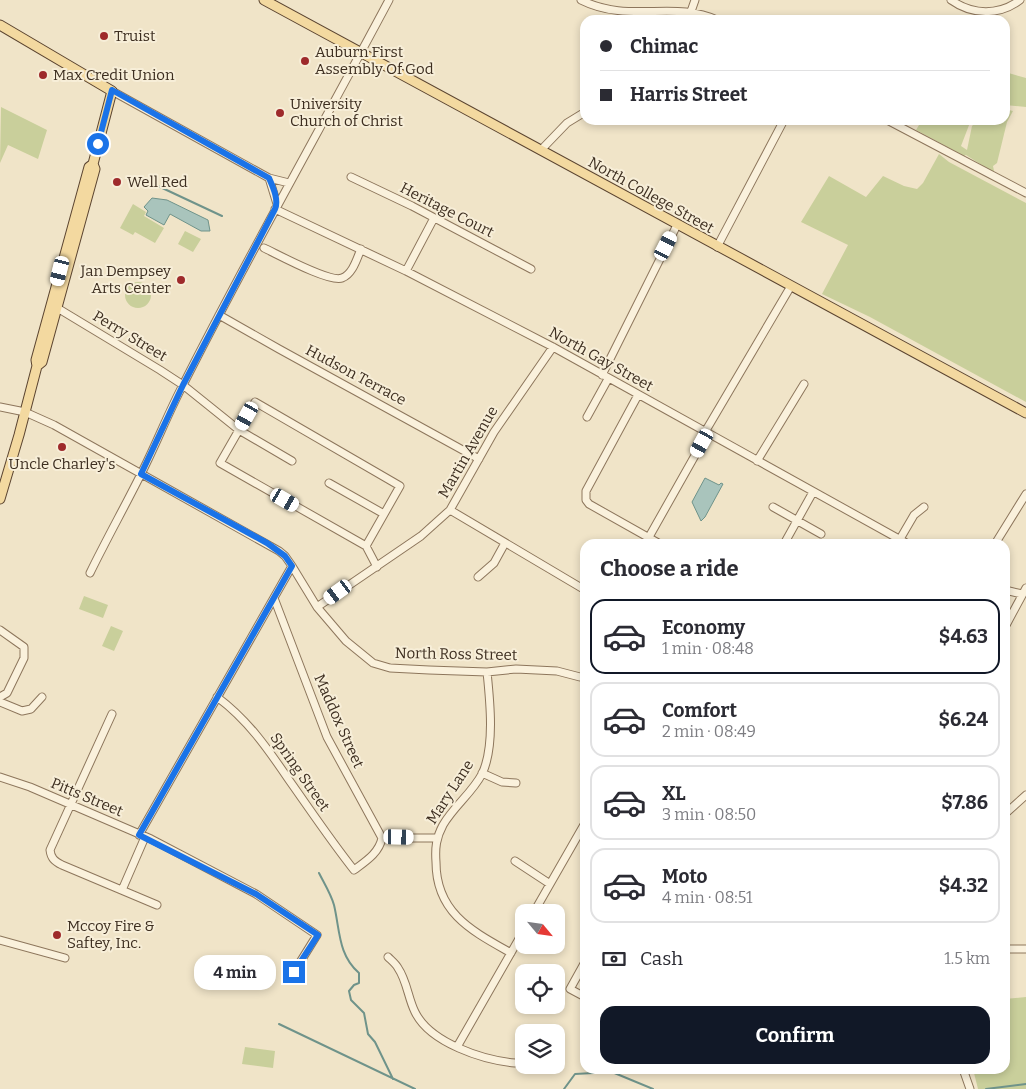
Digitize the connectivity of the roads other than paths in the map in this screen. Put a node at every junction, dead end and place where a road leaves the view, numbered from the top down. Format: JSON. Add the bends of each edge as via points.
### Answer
{"nodes":[{"id":1,"x":389,"y":0,"type":"edge"},
{"id":2,"x":581,"y":0,"type":"edge"},
{"id":3,"x":950,"y":0,"type":"edge"},
{"id":4,"x":1020,"y":0,"type":"edge"},
{"id":5,"x":267,"y":1,"type":"edge"},
{"id":6,"x":694,"y":3,"type":"edge"},
{"id":7,"x":690,"y":15,"type":"edge"},
{"id":8,"x":710,"y":15,"type":"edge"},
{"id":9,"x":1,"y":24,"type":"edge"},
{"id":10,"x":361,"y":53,"type":"junction"},
{"id":11,"x":112,"y":90,"type":"junction"},
{"id":12,"x":580,"y":115,"type":"edge"},
{"id":13,"x":781,"y":125,"type":"edge"},
{"id":14,"x":897,"y":125,"type":"edge"},
{"id":15,"x":541,"y":150,"type":"junction"},
{"id":16,"x":350,"y":177,"type":"dead end"},
{"id":17,"x":269,"y":178,"type":"junction"},
{"id":18,"x":289,"y":183,"type":"junction"},
{"id":19,"x":1026,"y":193,"type":"edge"},
{"id":20,"x":276,"y":207,"type":"junction"},
{"id":21,"x":434,"y":218,"type":"junction"},
{"id":22,"x":677,"y":225,"type":"junction"},
{"id":23,"x":717,"y":246,"type":"junction"},
{"id":24,"x":264,"y":248,"type":"dead end"},
{"id":25,"x":361,"y":249,"type":"junction"},
{"id":26,"x":531,"y":269,"type":"dead end"},
{"id":27,"x":406,"y":271,"type":"junction"},
{"id":28,"x":791,"y":286,"type":"junction"},
{"id":29,"x":54,"y":306,"type":"junction"},
{"id":30,"x":220,"y":314,"type":"junction"},
{"id":31,"x":553,"y":347,"type":"junction"},
{"id":32,"x":605,"y":377,"type":"junction"},
{"id":33,"x":804,"y":384,"type":"dead end"},
{"id":34,"x":183,"y":385,"type":"junction"},
{"id":35,"x":638,"y":395,"type":"junction"},
{"id":36,"x":0,"y":406,"type":"edge"},
{"id":37,"x":25,"y":412,"type":"junction"},
{"id":38,"x":1026,"y":413,"type":"edge"},
{"id":39,"x":587,"y":418,"type":"dead end"},
{"id":40,"x":239,"y":430,"type":"junction"},
{"id":41,"x":705,"y":432,"type":"junction"},
{"id":42,"x":479,"y":459,"type":"junction"},
{"id":43,"x":292,"y":461,"type":"dead end"},
{"id":44,"x":756,"y":461,"type":"junction"},
{"id":45,"x":141,"y":474,"type":"junction"},
{"id":46,"x":329,"y":483,"type":"dead end"},
{"id":47,"x":813,"y":492,"type":"junction"},
{"id":48,"x":1026,"y":494,"type":"edge"},
{"id":49,"x":0,"y":499,"type":"edge"},
{"id":50,"x":924,"y":506,"type":"dead end"},
{"id":51,"x":773,"y":507,"type":"dead end"},
{"id":52,"x":450,"y":510,"type":"junction"},
{"id":53,"x":384,"y":514,"type":"junction"},
{"id":54,"x":797,"y":520,"type":"junction"},
{"id":55,"x":821,"y":534,"type":"dead end"},
{"id":56,"x":649,"y":537,"type":"junction"},
{"id":57,"x":652,"y":539,"type":"edge"},
{"id":58,"x":787,"y":539,"type":"edge"},
{"id":59,"x":900,"y":539,"type":"joint"},
{"id":60,"x":998,"y":539,"type":"edge"},
{"id":61,"x":505,"y":543,"type":"junction"},
{"id":62,"x":366,"y":546,"type":"junction"},
{"id":63,"x":292,"y":566,"type":"junction"},
{"id":64,"x":377,"y":566,"type":"junction"},
{"id":65,"x":90,"y":573,"type":"dead end"},
{"id":66,"x":478,"y":577,"type":"dead end"},
{"id":67,"x":580,"y":587,"type":"edge"},
{"id":68,"x":1010,"y":590,"type":"edge"},
{"id":69,"x":1024,"y":591,"type":"edge"},
{"id":70,"x":274,"y":598,"type":"junction"},
{"id":71,"x":317,"y":607,"type":"junction"},
{"id":72,"x":1010,"y":618,"type":"edge"},
{"id":73,"x":0,"y":630,"type":"edge"},
{"id":74,"x":487,"y":672,"type":"junction"},
{"id":75,"x":580,"y":677,"type":"dead end"},
{"id":76,"x":0,"y":697,"type":"edge"},
{"id":77,"x":42,"y":697,"type":"dead end"},
{"id":78,"x":217,"y":697,"type":"junction"},
{"id":79,"x":0,"y":702,"type":"edge"},
{"id":80,"x":112,"y":714,"type":"dead end"},
{"id":81,"x":482,"y":773,"type":"junction"},
{"id":82,"x":0,"y":777,"type":"edge"},
{"id":83,"x":516,"y":783,"type":"dead end"},
{"id":84,"x":1026,"y":794,"type":"edge"},
{"id":85,"x":71,"y":805,"type":"junction"},
{"id":86,"x":1010,"y":809,"type":"edge"},
{"id":87,"x":580,"y":832,"type":"edge"},
{"id":88,"x":142,"y":836,"type":"junction"},
{"id":89,"x":382,"y":838,"type":"junction"},
{"id":90,"x":437,"y":838,"type":"junction"},
{"id":91,"x":515,"y":861,"type":"dead end"},
{"id":92,"x":550,"y":884,"type":"junction"},
{"id":93,"x":122,"y":890,"type":"junction"},
{"id":94,"x":157,"y":904,"type":"dead end"},
{"id":95,"x":539,"y":904,"type":"edge"},
{"id":96,"x":0,"y":940,"type":"edge"},
{"id":97,"x":515,"y":946,"type":"edge"},
{"id":98,"x":1010,"y":949,"type":"edge"},
{"id":99,"x":1026,"y":949,"type":"edge"},
{"id":100,"x":511,"y":953,"type":"junction"},
{"id":101,"x":388,"y":957,"type":"dead end"},
{"id":102,"x":64,"y":958,"type":"dead end"},
{"id":103,"x":580,"y":971,"type":"edge"},
{"id":104,"x":294,"y":972,"type":"dead end"},
{"id":105,"x":580,"y":994,"type":"edge"},
{"id":106,"x":457,"y":1047,"type":"junction"},
{"id":107,"x":515,"y":1063,"type":"dead end"},
{"id":108,"x":965,"y":1074,"type":"edge"},
{"id":109,"x":970,"y":1089,"type":"edge"}],
"edges":[{"from":1,"to":10,"type":"street"},
{"from":2,"to":6,"type":"street","via":[[617,10]]},
{"from":3,"to":4,"type":"street","via":[[978,12],[997,11]]},
{"from":5,"to":10,"type":"main road","name":"North College Street"},
{"from":6,"to":7,"type":"street"},
{"from":6,"to":8,"type":"street"},
{"from":9,"to":11,"type":"main road"},
{"from":10,"to":15,"type":"main road","name":"North College Street"},
{"from":10,"to":18,"type":"street"},
{"from":11,"to":17,"type":"street"},
{"from":11,"to":29,"type":"main road","via":[[93,164],[93,178]]},
{"from":12,"to":15,"type":"street"},
{"from":13,"to":23,"type":"street"},
{"from":14,"to":19,"type":"street"},
{"from":15,"to":22,"type":"main road","name":"North College Street"},
{"from":16,"to":21,"type":"street","name":"Heritage Court"},
{"from":17,"to":18,"type":"street"},
{"from":17,"to":20,"type":"street"},
{"from":18,"to":20,"type":"street"},
{"from":20,"to":25,"type":"street","name":"North Gay Street"},
{"from":20,"to":30,"type":"street"},
{"from":21,"to":26,"type":"street","name":"Heritage Court"},
{"from":21,"to":27,"type":"street"},
{"from":22,"to":23,"type":"main road","name":"North College Street"},
{"from":22,"to":32,"type":"street"},
{"from":23,"to":28,"type":"main road","name":"North College Street"},
{"from":24,"to":25,"type":"street","via":[[335,279],[348,274]]},
{"from":25,"to":27,"type":"street","name":"North Gay Street"},
{"from":27,"to":31,"type":"street","name":"North Gay Street"},
{"from":28,"to":38,"type":"main road","name":"North College Street"},
{"from":28,"to":41,"type":"street"},
{"from":29,"to":34,"type":"street","name":"Perry Street"},
{"from":29,"to":37,"type":"main road","via":[[42,362],[37,366]]},
{"from":30,"to":34,"type":"street"},
{"from":30,"to":42,"type":"street","name":"Hudson Terrace","via":[[279,350]]},
{"from":31,"to":32,"type":"street","name":"North Gay Street"},
{"from":31,"to":42,"type":"street","name":"Martin Avenue"},
{"from":32,"to":35,"type":"street","name":"North Gay Street"},
{"from":32,"to":39,"type":"street"},
{"from":33,"to":44,"type":"street"},
{"from":34,"to":40,"type":"street","name":"Perry Street"},
{"from":34,"to":45,"type":"street"},
{"from":35,"to":41,"type":"street","name":"North Gay Street"},
{"from":35,"to":56,"type":"street","via":[[585,495],[589,504]]},
{"from":36,"to":37,"type":"street","name":"North Ross Street"},
{"from":37,"to":45,"type":"street","name":"North Ross Street"},
{"from":37,"to":49,"type":"main road"},
{"from":40,"to":43,"type":"street","name":"Perry Street"},
{"from":40,"to":53,"type":"street","via":[[255,402],[400,486]]},
{"from":40,"to":62,"type":"street","via":[[220,463]]},
{"from":41,"to":44,"type":"street","name":"North Gay Street"},
{"from":41,"to":56,"type":"street","via":[[702,443]]},
{"from":42,"to":52,"type":"street","name":"Martin Avenue"},
{"from":44,"to":47,"type":"street","name":"North Gay Street"},
{"from":45,"to":63,"type":"street","name":"North Ross Street","via":[[267,543],[285,556]]},
{"from":45,"to":65,"type":"street"},
{"from":46,"to":53,"type":"street"},
{"from":47,"to":54,"type":"street"},
{"from":47,"to":59,"type":"street","name":"North Gay Street"},
{"from":48,"to":60,"type":"street"},
{"from":50,"to":59,"type":"street","via":[[914,515]]},
{"from":51,"to":54,"type":"street"},
{"from":52,"to":61,"type":"street"},
{"from":52,"to":64,"type":"street","name":"Martin Avenue","via":[[421,536]]},
{"from":53,"to":62,"type":"street"},
{"from":54,"to":55,"type":"street"},
{"from":54,"to":58,"type":"street"},
{"from":56,"to":57,"type":"street"},
{"from":61,"to":66,"type":"street","via":[[494,563]]},
{"from":61,"to":67,"type":"street"},
{"from":62,"to":64,"type":"street"},
{"from":63,"to":70,"type":"street"},
{"from":63,"to":71,"type":"street","name":"North Ross Street"},
{"from":64,"to":71,"type":"street","name":"Martin Avenue"},
{"from":68,"to":69,"type":"street"},
{"from":69,"to":72,"type":"street"},
{"from":70,"to":78,"type":"street"},
{"from":70,"to":89,"type":"street","name":"Maddox Street","via":[[327,737]]},
{"from":71,"to":74,"type":"street","name":"North Ross Street","via":[[346,640],[373,663],[390,668]]},
{"from":73,"to":76,"type":"street","via":[[24,647],[24,658],[7,693]]},
{"from":74,"to":75,"type":"street","name":"North Ross Street","via":[[557,670]]},
{"from":74,"to":81,"type":"street","name":"Mary Lane","via":[[489,738]]},
{"from":77,"to":79,"type":"street","via":[[31,709],[22,711]]},
{"from":78,"to":88,"type":"street"},
{"from":78,"to":89,"type":"street","name":"Spring Street","via":[[257,735],[354,870],[377,851]]},
{"from":80,"to":85,"type":"street"},
{"from":81,"to":83,"type":"street","via":[[502,782]]},
{"from":81,"to":90,"type":"street","name":"Mary Lane","via":[[450,814]]},
{"from":82,"to":85,"type":"street","name":"Pitts Street"},
{"from":84,"to":86,"type":"street"},
{"from":85,"to":88,"type":"street","name":"Pitts Street"},
{"from":85,"to":93,"type":"street","via":[[50,856],[55,862]]},
{"from":87,"to":92,"type":"street"},
{"from":88,"to":93,"type":"street"},
{"from":88,"to":104,"type":"street","name":"Pitts Street","via":[[256,894],[318,935]]},
{"from":89,"to":90,"type":"street"},
{"from":90,"to":100,"type":"street","name":"Mary Lane","via":[[436,868],[439,887],[447,905],[474,932]]},
{"from":91,"to":92,"type":"street"},
{"from":92,"to":95,"type":"street"},
{"from":93,"to":94,"type":"street"},
{"from":96,"to":102,"type":"street"},
{"from":97,"to":100,"type":"street"},
{"from":98,"to":99,"type":"street"},
{"from":100,"to":106,"type":"street"},
{"from":101,"to":106,"type":"street","via":[[399,969],[415,1013],[425,1028]]},
{"from":103,"to":105,"type":"street","via":[[570,989]]},
{"from":106,"to":107,"type":"street","via":[[496,1062]]},
{"from":108,"to":109,"type":"street"}]}
